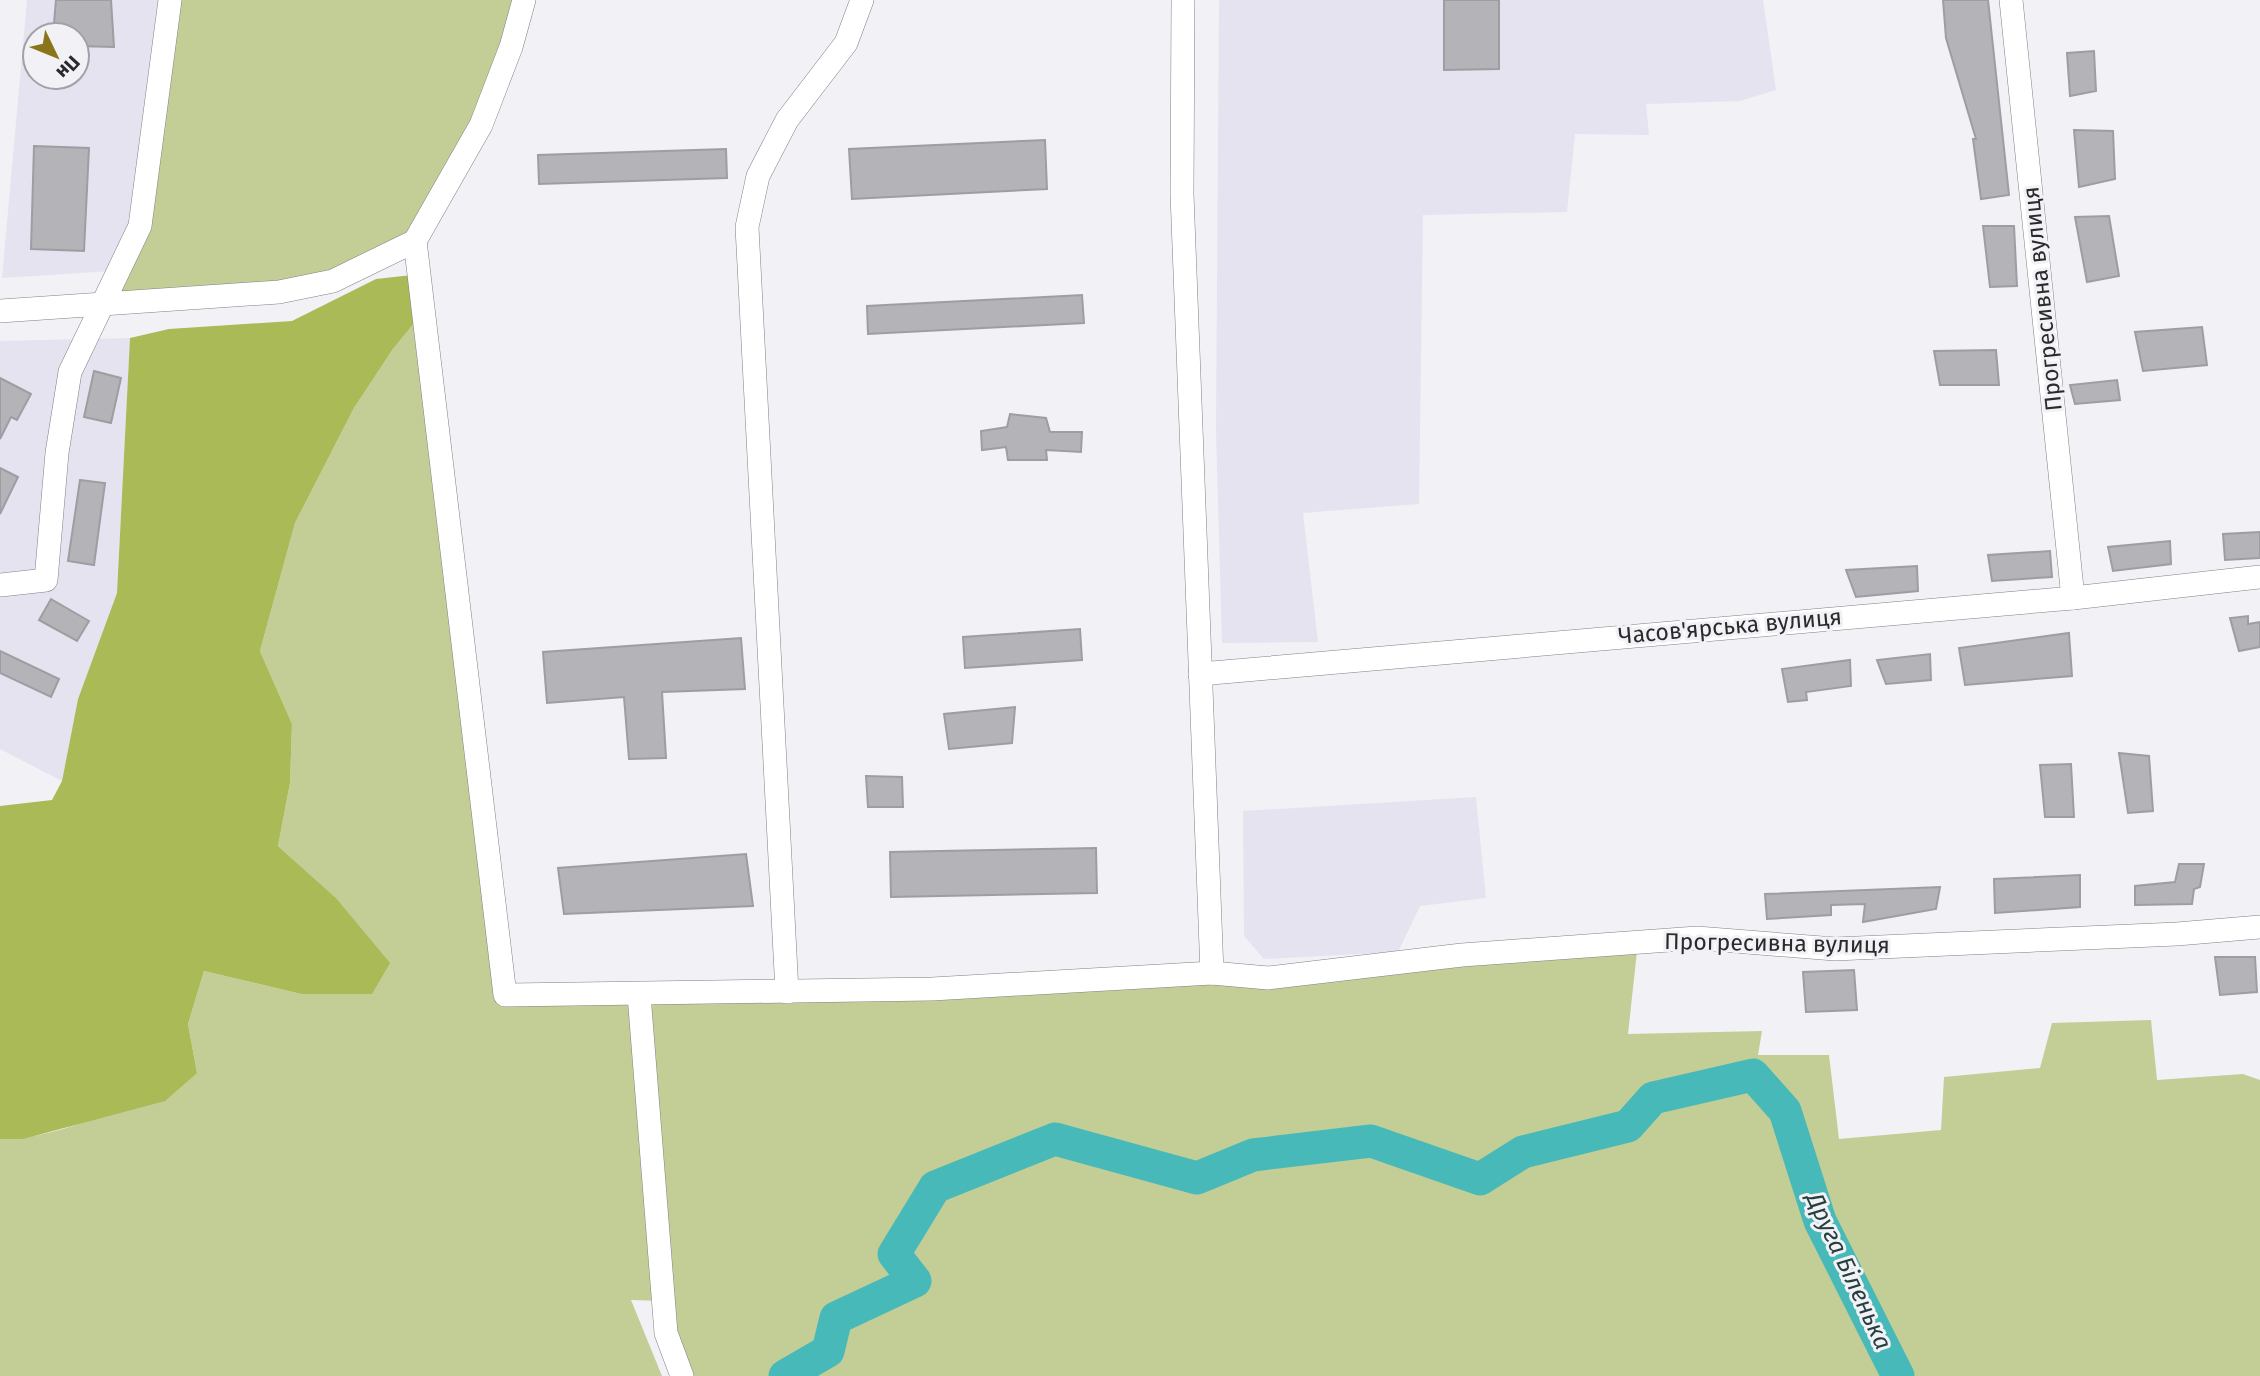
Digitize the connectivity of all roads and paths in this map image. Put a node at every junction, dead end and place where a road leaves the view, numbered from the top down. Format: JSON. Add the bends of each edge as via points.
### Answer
{"nodes":[{"id":1,"x":170,"y":0,"type":"edge"},
{"id":2,"x":524,"y":0,"type":"edge"},
{"id":3,"x":862,"y":0,"type":"edge"},
{"id":4,"x":1183,"y":0,"type":"edge"},
{"id":5,"x":2011,"y":0,"type":"edge"},
{"id":6,"x":415,"y":241,"type":"junction"},
{"id":7,"x":101,"y":305,"type":"junction"},
{"id":8,"x":0,"y":311,"type":"edge"},
{"id":9,"x":2260,"y":577,"type":"edge"},
{"id":10,"x":1,"y":585,"type":"edge"},
{"id":11,"x":2073,"y":597,"type":"junction"},
{"id":12,"x":1200,"y":674,"type":"junction"},
{"id":13,"x":2260,"y":927,"type":"edge"},
{"id":14,"x":1212,"y":973,"type":"junction"},
{"id":15,"x":787,"y":992,"type":"junction"},
{"id":16,"x":639,"y":995,"type":"junction"},
{"id":17,"x":682,"y":1376,"type":"edge"}],
"edges":[{"from":1,"to":7,"type":"street","via":[[140,226]]},
{"from":2,"to":6,"type":"street","via":[[481,125]]},
{"from":3,"to":15,"type":"street","via":[[846,43],[787,120],[758,176],[747,227]]},
{"from":4,"to":12,"type":"street","via":[[1182,194]]},
{"from":5,"to":11,"type":"street","name":"Прогресивна вулиця"},
{"from":6,"to":7,"type":"street","via":[[333,281],[279,292]]},
{"from":6,"to":16,"type":"street","name":"Прогресивна вулиця","via":[[505,995]]},
{"from":7,"to":8,"type":"street"},
{"from":7,"to":10,"type":"street","via":[[70,372],[57,453],[46,580]]},
{"from":9,"to":11,"type":"street","name":"Часов'ярська вулиця"},
{"from":11,"to":12,"type":"street","name":"Часов'ярська вулиця"},
{"from":12,"to":14,"type":"street"},
{"from":13,"to":14,"type":"street","name":"Прогресивна вулиця","via":[[1835,949],[1697,938],[1462,954],[1268,978]]},
{"from":14,"to":15,"type":"street","name":"Прогресивна вулиця"},
{"from":15,"to":16,"type":"street","name":"Прогресивна вулиця"},
{"from":16,"to":17,"type":"street","via":[[666,1333]]}]}
